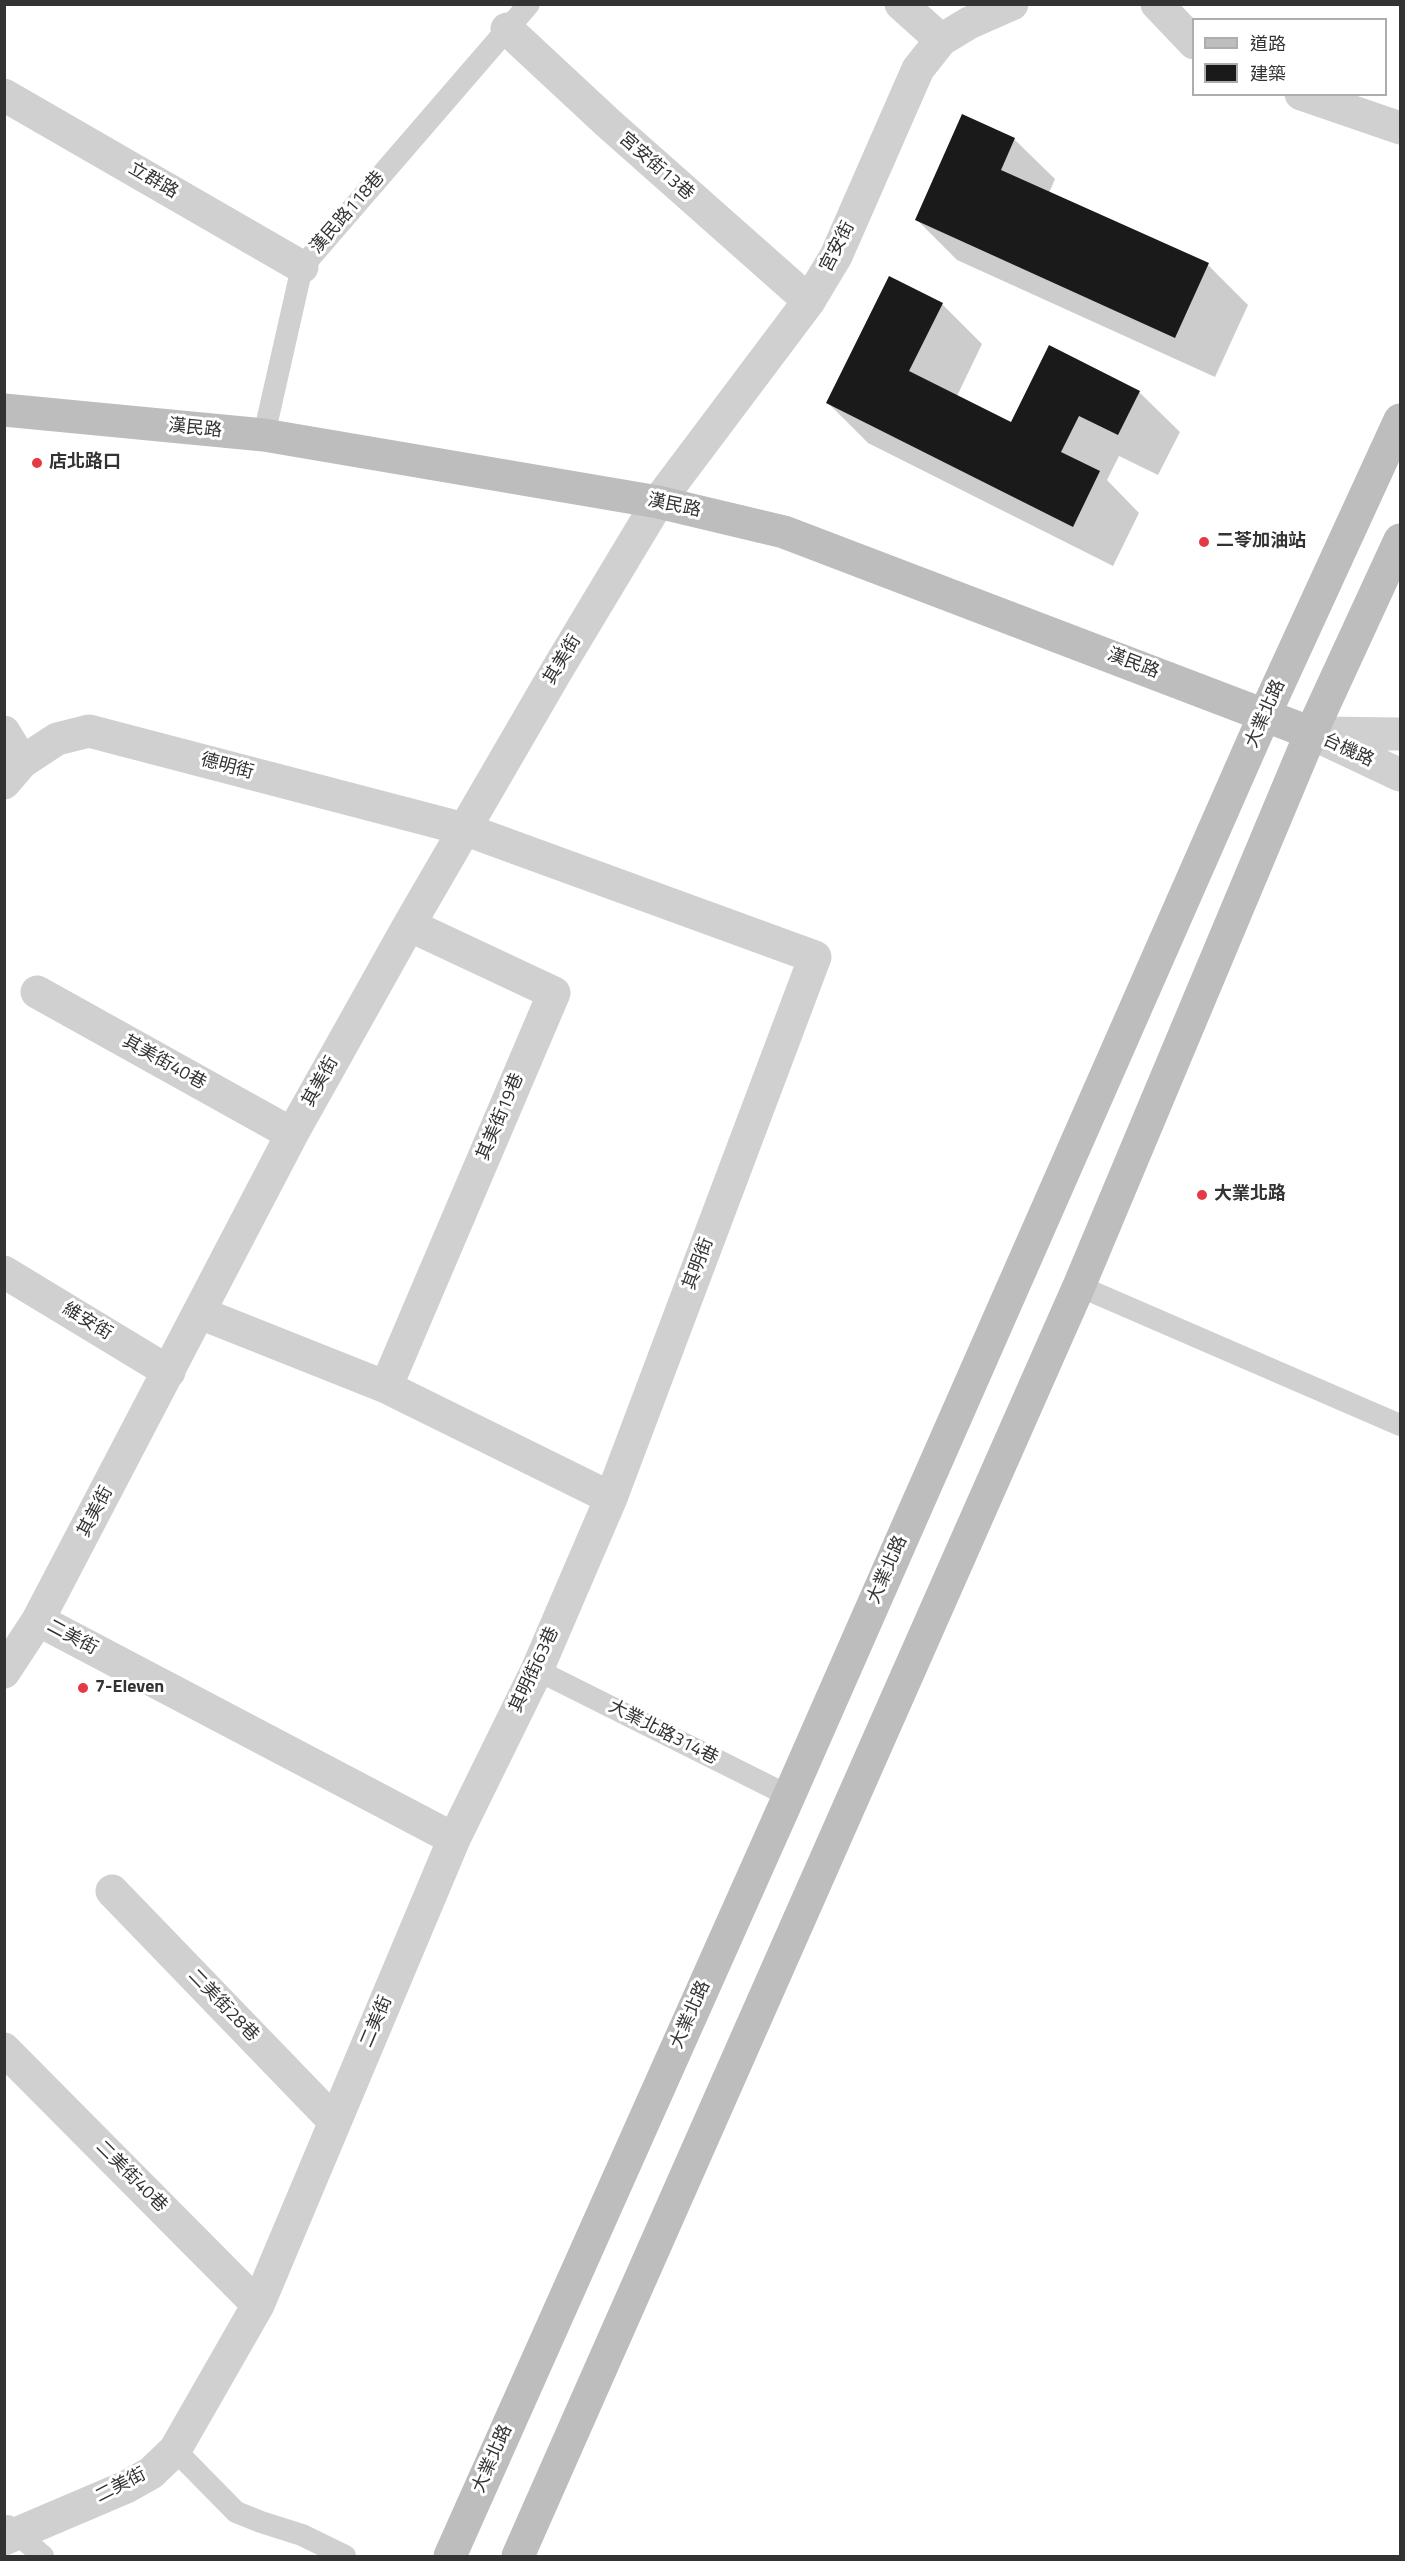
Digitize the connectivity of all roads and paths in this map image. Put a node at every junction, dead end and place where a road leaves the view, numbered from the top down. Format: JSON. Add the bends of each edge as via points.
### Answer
{"nodes":[{"id":1,"x":529,"y":4,"type":"edge"},
{"id":2,"x":902,"y":4,"type":"edge"},
{"id":3,"x":1012,"y":4,"type":"edge"},
{"id":4,"x":1157,"y":4,"type":"edge"},
{"id":5,"x":507,"y":29,"type":"junction"},
{"id":6,"x":941,"y":40,"type":"junction"},
{"id":7,"x":1192,"y":41,"type":"edge"},
{"id":8,"x":4,"y":95,"type":"edge"},
{"id":9,"x":1307,"y":96,"type":"edge"},
{"id":10,"x":1401,"y":128,"type":"edge"},
{"id":11,"x":302,"y":267,"type":"junction"},
{"id":12,"x":808,"y":301,"type":"junction"},
{"id":13,"x":4,"y":410,"type":"edge"},
{"id":14,"x":1401,"y":420,"type":"edge"},
{"id":15,"x":264,"y":435,"type":"junction"},
{"id":16,"x":658,"y":502,"type":"junction"},
{"id":17,"x":1401,"y":540,"type":"edge"},
{"id":18,"x":1265,"y":714,"type":"junction"},
{"id":19,"x":4,"y":732,"type":"edge"},
{"id":20,"x":1311,"y":733,"type":"junction"},
{"id":21,"x":1401,"y":734,"type":"edge"},
{"id":22,"x":13,"y":773,"type":"edge"},
{"id":23,"x":1401,"y":775,"type":"edge"},
{"id":24,"x":464,"y":829,"type":"junction"},
{"id":25,"x":409,"y":925,"type":"junction"},
{"id":26,"x":37,"y":992,"type":"dead end"},
{"id":27,"x":292,"y":1134,"type":"junction"},
{"id":28,"x":4,"y":1272,"type":"edge"},
{"id":29,"x":1079,"y":1286,"type":"junction"},
{"id":30,"x":200,"y":1313,"type":"junction"},
{"id":31,"x":170,"y":1372,"type":"junction"},
{"id":32,"x":386,"y":1387,"type":"junction"},
{"id":33,"x":1401,"y":1425,"type":"edge"},
{"id":34,"x":611,"y":1498,"type":"junction"},
{"id":35,"x":38,"y":1620,"type":"junction"},
{"id":36,"x":537,"y":1670,"type":"junction"},
{"id":37,"x":4,"y":1672,"type":"edge"},
{"id":38,"x":789,"y":1796,"type":"junction"},
{"id":39,"x":454,"y":1839,"type":"junction"},
{"id":40,"x":112,"y":1891,"type":"dead end"},
{"id":41,"x":4,"y":2049,"type":"edge"},
{"id":42,"x":335,"y":2122,"type":"junction"},
{"id":43,"x":258,"y":2305,"type":"junction"},
{"id":44,"x":175,"y":2450,"type":"junction"},
{"id":45,"x":8,"y":2531,"type":"edge"},
{"id":46,"x":43,"y":2556,"type":"edge"},
{"id":47,"x":345,"y":2556,"type":"edge"},
{"id":48,"x":450,"y":2556,"type":"edge"},
{"id":49,"x":518,"y":2556,"type":"edge"}],
"edges":[{"from":1,"to":5,"type":"lane","name":"漢民路118巷"},
{"from":2,"to":6,"type":"street"},
{"from":3,"to":6,"type":"street","name":"宮安街"},
{"from":4,"to":7,"type":"street"},
{"from":5,"to":11,"type":"lane","name":"漢民路118巷"},
{"from":5,"to":12,"type":"street","name":"宮安街13巷"},
{"from":6,"to":12,"type":"street","name":"宮安街","via":[[918,69],[836,256]]},
{"from":8,"to":11,"type":"street","name":"立群路"},
{"from":9,"to":10,"type":"street"},
{"from":11,"to":15,"type":"lane","name":"漢民路118巷"},
{"from":12,"to":16,"type":"street","name":"宮安街"},
{"from":13,"to":15,"type":"street","name":"漢民路"},
{"from":14,"to":18,"type":"street","name":"大業北路"},
{"from":15,"to":16,"type":"street","name":"漢民路"},
{"from":16,"to":18,"type":"street","name":"漢民路","via":[[784,532]]},
{"from":16,"to":24,"type":"street","name":"其美街"},
{"from":17,"to":20,"type":"street"},
{"from":18,"to":20,"type":"street","name":"漢民路"},
{"from":18,"to":38,"type":"street","name":"大業北路"},
{"from":19,"to":22,"type":"street"},
{"from":20,"to":21,"type":"street","name":"台機路"},
{"from":20,"to":23,"type":"street","name":"台機路"},
{"from":20,"to":29,"type":"street"},
{"from":22,"to":24,"type":"street","name":"德明街","via":[[57,739],[89,731]]},
{"from":24,"to":25,"type":"street","name":"其美街"},
{"from":24,"to":34,"type":"street","name":"其明街","via":[[815,957]]},
{"from":25,"to":27,"type":"street","name":"其美街"},
{"from":25,"to":32,"type":"street","name":"其美街19巷","via":[[554,993]]},
{"from":26,"to":27,"type":"street","name":"其美街40巷"},
{"from":27,"to":30,"type":"street","name":"其美街"},
{"from":28,"to":31,"type":"street","name":"維安街"},
{"from":29,"to":33,"type":"lane"},
{"from":29,"to":49,"type":"street"},
{"from":30,"to":31,"type":"street","name":"其美街"},
{"from":30,"to":32,"type":"street"},
{"from":31,"to":35,"type":"street","name":"其美街"},
{"from":32,"to":34,"type":"street"},
{"from":34,"to":36,"type":"street","name":"其明街63巷"},
{"from":35,"to":37,"type":"street","name":"其美街"},
{"from":35,"to":39,"type":"street","name":"二美街"},
{"from":36,"to":38,"type":"lane","name":"大業北路314巷"},
{"from":36,"to":39,"type":"street","name":"其明街63巷"},
{"from":38,"to":48,"type":"street","name":"大業北路"},
{"from":39,"to":42,"type":"street","name":"二美街"},
{"from":40,"to":42,"type":"street","name":"二美街28巷"},
{"from":41,"to":43,"type":"street","name":"二美街40巷"},
{"from":42,"to":43,"type":"street","name":"二美街"},
{"from":43,"to":44,"type":"street","name":"二美街"},
{"from":44,"to":45,"type":"street","name":"二美街","via":[[151,2473],[126,2487]]},
{"from":44,"to":47,"type":"lane","via":[[236,2512],[302,2535]]},
{"from":45,"to":46,"type":"lane"}]}
